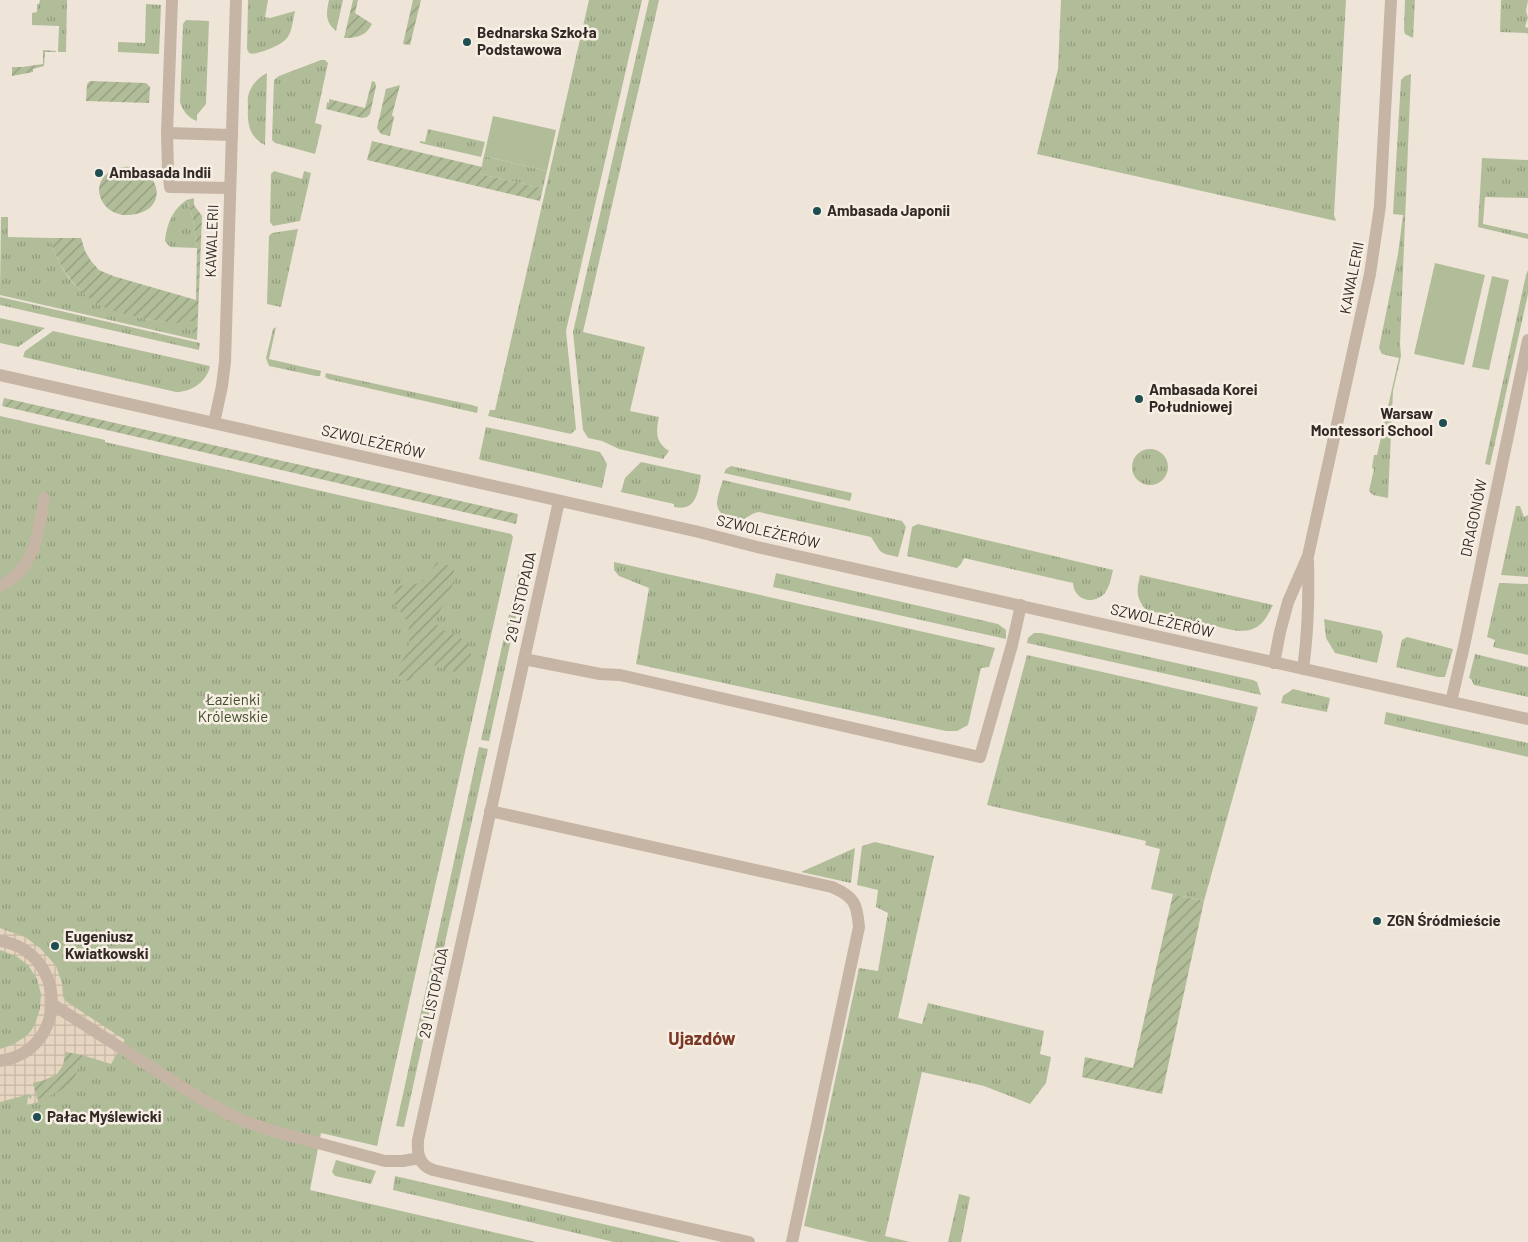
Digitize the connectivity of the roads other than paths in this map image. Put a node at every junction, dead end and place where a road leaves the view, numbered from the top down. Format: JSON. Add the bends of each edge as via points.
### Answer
{"nodes":[{"id":1,"x":172,"y":0,"type":"edge"},
{"id":2,"x":236,"y":0,"type":"edge"},
{"id":3,"x":1392,"y":0,"type":"edge"},
{"id":4,"x":168,"y":133,"type":"junction"},
{"id":5,"x":232,"y":135,"type":"junction"},
{"id":6,"x":230,"y":188,"type":"junction"},
{"id":7,"x":1528,"y":340,"type":"edge"},
{"id":8,"x":0,"y":375,"type":"edge"},
{"id":9,"x":214,"y":423,"type":"junction"},
{"id":10,"x":44,"y":498,"type":"dead end"},
{"id":11,"x":558,"y":500,"type":"junction"},
{"id":12,"x":1308,"y":556,"type":"junction"},
{"id":13,"x":0,"y":586,"type":"edge"},
{"id":14,"x":1021,"y":605,"type":"junction"},
{"id":15,"x":524,"y":658,"type":"junction"},
{"id":16,"x":1274,"y":663,"type":"junction"},
{"id":17,"x":1303,"y":669,"type":"junction"},
{"id":18,"x":1451,"y":702,"type":"junction"},
{"id":19,"x":1528,"y":719,"type":"edge"},
{"id":20,"x":490,"y":811,"type":"junction"},
{"id":21,"x":0,"y":940,"type":"edge"},
{"id":22,"x":52,"y":1004,"type":"junction"},
{"id":23,"x":0,"y":1061,"type":"edge"},
{"id":24,"x":419,"y":1158,"type":"junction"},
{"id":25,"x":749,"y":1242,"type":"edge"},
{"id":26,"x":792,"y":1242,"type":"edge"}],
"edges":[{"from":1,"to":4,"type":"street"},
{"from":2,"to":5,"type":"street","name":"KAWALERII"},
{"from":3,"to":12,"type":"street","name":"KAWALERII","via":[[1381,191],[1370,274]]},
{"from":4,"to":5,"type":"street"},
{"from":4,"to":6,"type":"street","via":[[170,186]]},
{"from":5,"to":6,"type":"street","name":"KAWALERII"},
{"from":6,"to":9,"type":"street","name":"KAWALERII","via":[[224,362]]},
{"from":7,"to":18,"type":"street","name":"DRAGONÓW"},
{"from":8,"to":9,"type":"street","name":"SZWOLEŻERÓW"},
{"from":9,"to":11,"type":"street","name":"SZWOLEŻERÓW"},
{"from":10,"to":13,"type":"street","via":[[31,555],[15,578]]},
{"from":11,"to":14,"type":"street","name":"SZWOLEŻERÓW"},
{"from":11,"to":15,"type":"street","name":"29 LISTOPADA"},
{"from":12,"to":16,"type":"street","name":"KAWALERII","via":[[1288,602]]},
{"from":12,"to":17,"type":"street","name":"KAWALERII","via":[[1309,607]]},
{"from":14,"to":15,"type":"street","via":[[980,756],[620,675],[600,674]]},
{"from":14,"to":16,"type":"street","name":"SZWOLEŻERÓW"},
{"from":15,"to":20,"type":"street","name":"29 LISTOPADA"},
{"from":16,"to":17,"type":"street","name":"SZWOLEŻERÓW"},
{"from":17,"to":18,"type":"street","name":"SZWOLEŻERÓW"},
{"from":18,"to":19,"type":"street","name":"SZWOLEŻERÓW"},
{"from":20,"to":24,"type":"street","name":"29 LISTOPADA","via":[[418,1140]]},
{"from":20,"to":26,"type":"street","via":[[832,887],[854,902],[860,927]]},
{"from":21,"to":22,"type":"street","via":[[22,948],[37,960],[50,985]]},
{"from":22,"to":23,"type":"street","via":[[48,1023],[38,1040],[24,1053]]},
{"from":22,"to":24,"type":"street","via":[[168,1079],[221,1110],[251,1123],[385,1161]]},
{"from":24,"to":25,"type":"street","via":[[429,1168],[450,1174]]}]}
